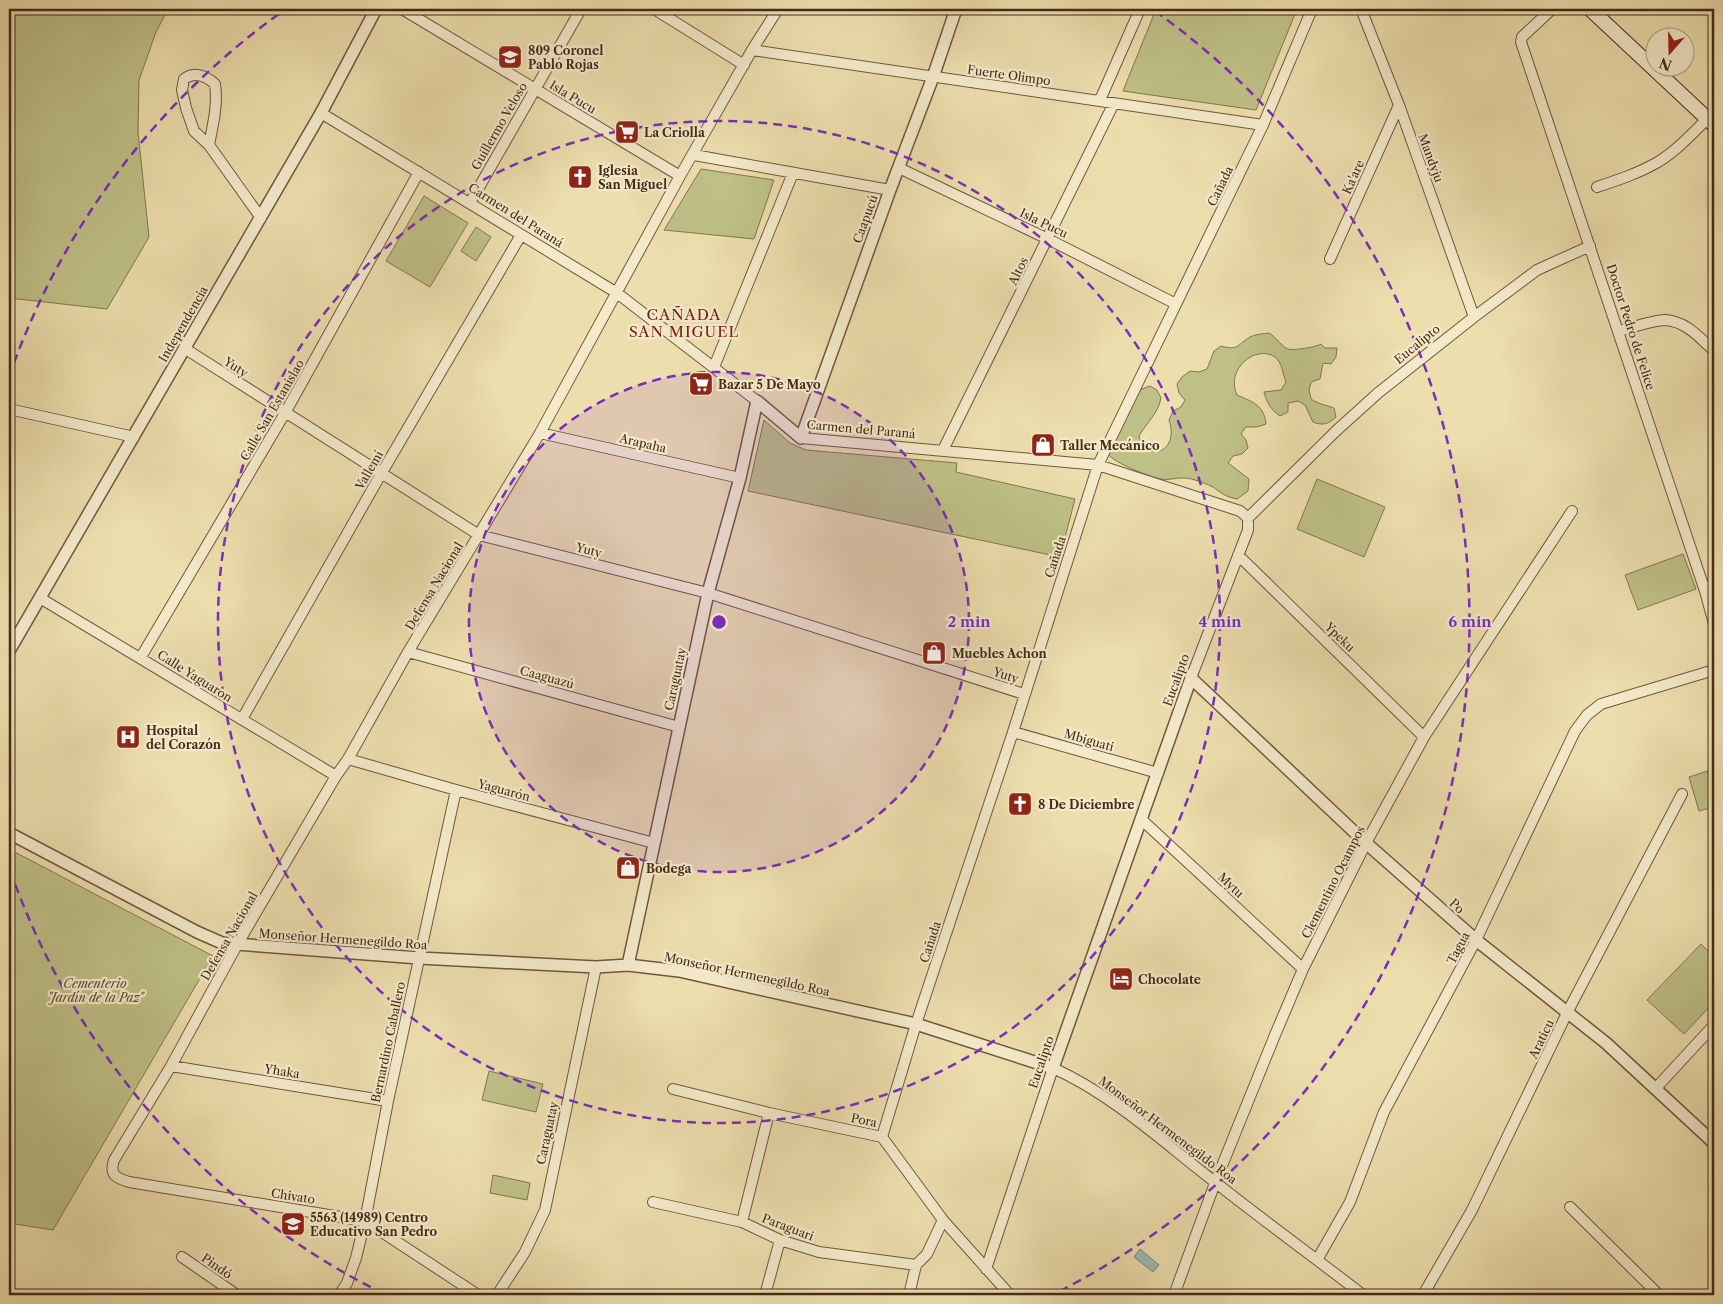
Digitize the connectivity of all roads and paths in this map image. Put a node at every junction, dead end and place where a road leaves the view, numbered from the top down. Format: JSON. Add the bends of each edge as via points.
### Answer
{"nodes":[{"id":1,"x":376,"y":9,"type":"edge"},
{"id":2,"x":402,"y":9,"type":"edge"},
{"id":3,"x":581,"y":9,"type":"edge"},
{"id":4,"x":654,"y":9,"type":"edge"},
{"id":5,"x":778,"y":9,"type":"edge"},
{"id":6,"x":956,"y":9,"type":"edge"},
{"id":7,"x":1140,"y":9,"type":"edge"},
{"id":8,"x":1312,"y":9,"type":"edge"},
{"id":9,"x":1361,"y":9,"type":"edge"},
{"id":10,"x":1552,"y":9,"type":"edge"},
{"id":11,"x":1590,"y":9,"type":"edge"},
{"id":12,"x":752,"y":50,"type":"junction"},
{"id":13,"x":744,"y":65,"type":"junction"},
{"id":14,"x":933,"y":77,"type":"junction"},
{"id":15,"x":534,"y":89,"type":"junction"},
{"id":16,"x":1100,"y":100,"type":"junction"},
{"id":17,"x":1114,"y":103,"type":"junction"},
{"id":18,"x":1399,"y":105,"type":"junction"},
{"id":19,"x":321,"y":113,"type":"junction"},
{"id":20,"x":1711,"y":122,"type":"edge"},
{"id":21,"x":1263,"y":125,"type":"junction"},
{"id":22,"x":209,"y":145,"type":"junction"},
{"id":23,"x":694,"y":155,"type":"junction"},
{"id":24,"x":899,"y":168,"type":"junction"},
{"id":25,"x":419,"y":172,"type":"junction"},
{"id":26,"x":793,"y":173,"type":"junction"},
{"id":27,"x":680,"y":176,"type":"junction"},
{"id":28,"x":1597,"y":187,"type":"dead end"},
{"id":29,"x":890,"y":190,"type":"junction"},
{"id":30,"x":470,"y":203,"type":"junction"},
{"id":31,"x":260,"y":218,"type":"junction"},
{"id":32,"x":521,"y":235,"type":"junction"},
{"id":33,"x":1048,"y":239,"type":"junction"},
{"id":34,"x":1590,"y":246,"type":"junction"},
{"id":35,"x":1330,"y":259,"type":"dead end"},
{"id":36,"x":617,"y":293,"type":"junction"},
{"id":37,"x":1176,"y":304,"type":"junction"},
{"id":38,"x":1474,"y":317,"type":"junction"},
{"id":39,"x":1619,"y":331,"type":"junction"},
{"id":40,"x":184,"y":348,"type":"junction"},
{"id":41,"x":1714,"y":351,"type":"edge"},
{"id":42,"x":714,"y":367,"type":"junction"},
{"id":43,"x":757,"y":400,"type":"junction"},
{"id":44,"x":9,"y":410,"type":"edge"},
{"id":45,"x":286,"y":413,"type":"junction"},
{"id":46,"x":540,"y":433,"type":"junction"},
{"id":47,"x":134,"y":437,"type":"junction"},
{"id":48,"x":801,"y":438,"type":"junction"},
{"id":49,"x":943,"y":450,"type":"junction"},
{"id":50,"x":1098,"y":465,"type":"junction"},
{"id":51,"x":382,"y":474,"type":"junction"},
{"id":52,"x":740,"y":478,"type":"junction"},
{"id":53,"x":1572,"y":511,"type":"dead end"},
{"id":54,"x":1248,"y":518,"type":"junction"},
{"id":55,"x":479,"y":535,"type":"junction"},
{"id":56,"x":1238,"y":555,"type":"junction"},
{"id":57,"x":1714,"y":582,"type":"edge"},
{"id":58,"x":1705,"y":591,"type":"junction"},
{"id":59,"x":708,"y":593,"type":"junction"},
{"id":60,"x":40,"y":598,"type":"junction"},
{"id":61,"x":1714,"y":624,"type":"edge"},
{"id":62,"x":9,"y":652,"type":"edge"},
{"id":63,"x":408,"y":652,"type":"junction"},
{"id":64,"x":141,"y":657,"type":"junction"},
{"id":65,"x":1714,"y":670,"type":"edge"},
{"id":66,"x":1191,"y":678,"type":"junction"},
{"id":67,"x":1024,"y":694,"type":"junction"},
{"id":68,"x":242,"y":719,"type":"junction"},
{"id":69,"x":679,"y":726,"type":"junction"},
{"id":70,"x":1013,"y":732,"type":"junction"},
{"id":71,"x":1424,"y":737,"type":"junction"},
{"id":72,"x":348,"y":759,"type":"junction"},
{"id":73,"x":1158,"y":773,"type":"junction"},
{"id":74,"x":336,"y":776,"type":"junction"},
{"id":75,"x":456,"y":790,"type":"junction"},
{"id":76,"x":1682,"y":794,"type":"dead end"},
{"id":77,"x":1142,"y":820,"type":"junction"},
{"id":78,"x":9,"y":833,"type":"edge"},
{"id":79,"x":654,"y":843,"type":"junction"},
{"id":80,"x":1366,"y":843,"type":"junction"},
{"id":81,"x":1476,"y":940,"type":"junction"},
{"id":82,"x":237,"y":945,"type":"junction"},
{"id":83,"x":419,"y":958,"type":"junction"},
{"id":84,"x":628,"y":965,"type":"junction"},
{"id":85,"x":596,"y":967,"type":"junction"},
{"id":86,"x":1303,"y":969,"type":"junction"},
{"id":87,"x":1568,"y":1012,"type":"junction"},
{"id":88,"x":916,"y":1024,"type":"junction"},
{"id":89,"x":1714,"y":1025,"type":"edge"},
{"id":90,"x":171,"y":1066,"type":"junction"},
{"id":91,"x":1053,"y":1068,"type":"junction"},
{"id":92,"x":1656,"y":1088,"type":"junction"},
{"id":93,"x":672,"y":1089,"type":"dead end"},
{"id":94,"x":388,"y":1101,"type":"junction"},
{"id":95,"x":769,"y":1113,"type":"junction"},
{"id":96,"x":882,"y":1137,"type":"junction"},
{"id":97,"x":1714,"y":1143,"type":"edge"},
{"id":98,"x":114,"y":1175,"type":"joint"},
{"id":99,"x":1215,"y":1183,"type":"junction"},
{"id":100,"x":653,"y":1202,"type":"dead end"},
{"id":101,"x":1570,"y":1207,"type":"dead end"},
{"id":102,"x":944,"y":1220,"type":"junction"},
{"id":103,"x":365,"y":1221,"type":"junction"},
{"id":104,"x":742,"y":1222,"type":"junction"},
{"id":105,"x":780,"y":1240,"type":"junction"},
{"id":106,"x":182,"y":1257,"type":"dead end"},
{"id":107,"x":1317,"y":1260,"type":"junction"},
{"id":108,"x":916,"y":1265,"type":"junction"},
{"id":109,"x":986,"y":1269,"type":"junction"},
{"id":110,"x":238,"y":1295,"type":"edge"},
{"id":111,"x":339,"y":1295,"type":"edge"},
{"id":112,"x":478,"y":1295,"type":"edge"},
{"id":113,"x":497,"y":1295,"type":"edge"},
{"id":114,"x":765,"y":1295,"type":"edge"},
{"id":115,"x":909,"y":1295,"type":"edge"},
{"id":116,"x":1010,"y":1295,"type":"edge"},
{"id":117,"x":1174,"y":1295,"type":"edge"},
{"id":118,"x":1363,"y":1295,"type":"edge"},
{"id":119,"x":1423,"y":1295,"type":"edge"},
{"id":120,"x":1659,"y":1295,"type":"edge"}],
"edges":[{"from":1,"to":19,"type":"street","name":"Independencia"},
{"from":2,"to":15,"type":"street","name":"Isla Pucu"},
{"from":3,"to":15,"type":"street","name":"Guillermo Veloso"},
{"from":4,"to":13,"type":"street"},
{"from":5,"to":12,"type":"street","name":"Defensa Nacional"},
{"from":6,"to":14,"type":"street","name":"Caapucú"},
{"from":7,"to":16,"type":"street"},
{"from":8,"to":21,"type":"street","name":"Cañada"},
{"from":9,"to":18,"type":"street","name":"Mandyju"},
{"from":10,"to":34,"type":"street","name":"Doctor Pedro de Felice","via":[[1522,36],[1522,40]]},
{"from":11,"to":20,"type":"main road"},
{"from":12,"to":13,"type":"street","name":"Defensa Nacional"},
{"from":12,"to":14,"type":"street","name":"Fuerte Olimpo"},
{"from":13,"to":23,"type":"street","name":"Defensa Nacional"},
{"from":14,"to":16,"type":"street","name":"Fuerte Olimpo"},
{"from":14,"to":24,"type":"street","name":"Caapucú"},
{"from":15,"to":27,"type":"street","name":"Isla Pucu"},
{"from":15,"to":30,"type":"street","name":"Guillermo Veloso"},
{"from":16,"to":17,"type":"street","name":"Fuerte Olimpo"},
{"from":17,"to":21,"type":"street","name":"Fuerte Olimpo"},
{"from":17,"to":33,"type":"street","name":"Altos"},
{"from":18,"to":35,"type":"street","name":"Ka'are"},
{"from":18,"to":38,"type":"street","name":"Mandyju"},
{"from":19,"to":25,"type":"street","name":"Carmen del Paraná"},
{"from":19,"to":31,"type":"street","name":"Independencia"},
{"from":20,"to":28,"type":"street","via":[[1658,161]]},
{"from":21,"to":37,"type":"street","name":"Cañada"},
{"from":22,"to":22,"type":"street","via":[[194,131],[186,108],[182,90],[188,76],[200,75],[215,84],[217,103]]},
{"from":22,"to":31,"type":"street"},
{"from":23,"to":26,"type":"street"},
{"from":23,"to":27,"type":"street","name":"Defensa Nacional"},
{"from":24,"to":29,"type":"street","name":"Caapucú"},
{"from":24,"to":33,"type":"street","name":"Isla Pucu"},
{"from":25,"to":30,"type":"street","name":"Carmen del Paraná"},
{"from":25,"to":45,"type":"street","name":"Calle San Estanislao"},
{"from":26,"to":29,"type":"street"},
{"from":26,"to":42,"type":"street"},
{"from":27,"to":36,"type":"street","name":"Defensa Nacional"},
{"from":29,"to":48,"type":"street","name":"Caapucú"},
{"from":30,"to":32,"type":"street","name":"Carmen del Paraná"},
{"from":31,"to":40,"type":"street","name":"Independencia"},
{"from":32,"to":36,"type":"street","name":"Carmen del Paraná"},
{"from":32,"to":51,"type":"street","name":"Vallemí"},
{"from":33,"to":37,"type":"street","name":"Isla Pucu"},
{"from":33,"to":49,"type":"street","name":"Altos"},
{"from":34,"to":38,"type":"street","name":"Eucalipto","via":[[1537,270]]},
{"from":34,"to":39,"type":"street","name":"Doctor Pedro de Felice"},
{"from":36,"to":42,"type":"street","name":"Carmen del Paraná"},
{"from":36,"to":46,"type":"street","name":"Defensa Nacional"},
{"from":37,"to":50,"type":"street","name":"Cañada"},
{"from":38,"to":54,"type":"street","name":"Eucalipto","via":[[1378,393]]},
{"from":39,"to":41,"type":"street","via":[[1664,320],[1680,323]]},
{"from":39,"to":58,"type":"street","name":"Doctor Pedro de Felice"},
{"from":40,"to":45,"type":"street","name":"Yuty"},
{"from":40,"to":47,"type":"street","name":"Independencia"},
{"from":42,"to":43,"type":"street","name":"Carmen del Paraná"},
{"from":43,"to":48,"type":"street","name":"Carmen del Paraná"},
{"from":43,"to":52,"type":"street","name":"Caraguatay"},
{"from":44,"to":47,"type":"street"},
{"from":45,"to":51,"type":"street","name":"Yuty"},
{"from":45,"to":64,"type":"street","name":"Calle San Estanislao"},
{"from":46,"to":52,"type":"street","name":"Arapaha"},
{"from":46,"to":55,"type":"street","name":"Defensa Nacional"},
{"from":47,"to":60,"type":"street","name":"Independencia"},
{"from":48,"to":49,"type":"street","name":"Carmen del Paraná"},
{"from":49,"to":50,"type":"street","name":"Carmen del Paraná"},
{"from":50,"to":54,"type":"street","name":"Carmen del Paraná","via":[[1240,511]]},
{"from":50,"to":67,"type":"street","name":"Cañada"},
{"from":51,"to":55,"type":"street","name":"Yuty"},
{"from":51,"to":68,"type":"street","name":"Vallemí"},
{"from":52,"to":59,"type":"street","name":"Caraguatay"},
{"from":53,"to":71,"type":"street","name":"Clementino Ocampos"},
{"from":54,"to":56,"type":"street","name":"Eucalipto","via":[[1248,530]]},
{"from":55,"to":59,"type":"street","name":"Yuty"},
{"from":55,"to":63,"type":"street","name":"Defensa Nacional"},
{"from":56,"to":66,"type":"street","name":"Eucalipto"},
{"from":56,"to":71,"type":"street","name":"Ypeku"},
{"from":57,"to":58,"type":"street"},
{"from":58,"to":61,"type":"street","name":"Doctor Pedro de Felice"},
{"from":59,"to":67,"type":"street","name":"Yuty"},
{"from":59,"to":69,"type":"street","name":"Caraguatay"},
{"from":60,"to":62,"type":"street","name":"Independencia"},
{"from":60,"to":64,"type":"street","name":"Calle Yaguaron"},
{"from":63,"to":69,"type":"street","name":"Caaguazú"},
{"from":63,"to":72,"type":"street","name":"Defensa Nacional"},
{"from":64,"to":68,"type":"street","name":"Calle Yaguaron"},
{"from":65,"to":81,"type":"street","name":"Tagua","via":[[1601,704],[1587,714],[1575,732]]},
{"from":66,"to":73,"type":"street","name":"Eucalipto"},
{"from":66,"to":80,"type":"street","name":"Po"},
{"from":67,"to":70,"type":"street","name":"Cañada"},
{"from":68,"to":74,"type":"street","name":"Calle Yaguaron"},
{"from":69,"to":79,"type":"street","name":"Caraguatay"},
{"from":70,"to":73,"type":"street","name":"Mbiguati"},
{"from":70,"to":88,"type":"street","name":"Cañada"},
{"from":71,"to":80,"type":"street","name":"Clementino Ocampos"},
{"from":72,"to":74,"type":"street","name":"Defensa Nacional"},
{"from":72,"to":75,"type":"street","name":"Yaguarón"},
{"from":73,"to":77,"type":"street","name":"Eucalipto"},
{"from":74,"to":82,"type":"street","name":"Defensa Nacional"},
{"from":75,"to":79,"type":"street","name":"Yaguarón"},
{"from":75,"to":83,"type":"street","name":"Bernardino Caballero"},
{"from":76,"to":87,"type":"street","name":"Araticu"},
{"from":77,"to":86,"type":"street","name":"Mytu"},
{"from":77,"to":91,"type":"street","name":"Eucalipto"},
{"from":78,"to":82,"type":"street","name":"Monseñor Hermenegildo Roa","via":[[197,932],[222,944]]},
{"from":79,"to":84,"type":"street","name":"Caraguatay"},
{"from":80,"to":81,"type":"street","name":"Po"},
{"from":80,"to":86,"type":"street","name":"Clementino Ocampos"},
{"from":81,"to":87,"type":"street","name":"Po"},
{"from":81,"to":107,"type":"street","name":"Tagua","via":[[1384,1112],[1350,1202]]},
{"from":82,"to":83,"type":"street","name":"Monseñor Hermenegildo Roa"},
{"from":82,"to":90,"type":"street","name":"Defensa Nacional"},
{"from":83,"to":85,"type":"street","name":"Monseñor Hermenegildo Roa"},
{"from":83,"to":94,"type":"street","name":"Bernardino Caballero"},
{"from":84,"to":85,"type":"street","name":"Monseñor Hermenegildo Roa"},
{"from":84,"to":88,"type":"street","name":"Monseñor Hermenegildo Roa","via":[[679,971]]},
{"from":85,"to":113,"type":"street","name":"Caraguatay","via":[[545,1210],[525,1252]]},
{"from":86,"to":99,"type":"street","name":"Clementino Ocampos"},
{"from":87,"to":92,"type":"street","name":"Po"},
{"from":87,"to":119,"type":"street","name":"Araticu","via":[[1472,1210]]},
{"from":88,"to":91,"type":"street","name":"Monseñor Hermenegildo Roa"},
{"from":88,"to":96,"type":"street","name":"Cañada"},
{"from":89,"to":92,"type":"street"},
{"from":90,"to":94,"type":"street","name":"Yhaka"},
{"from":90,"to":98,"type":"street","name":"Defensa Nacional","via":[[114,1160],[111,1168]]},
{"from":91,"to":99,"type":"street","name":"Monseñor Hermenegildo Roa","via":[[1074,1078],[1129,1115]]},
{"from":91,"to":109,"type":"street","name":"Eucalipto"},
{"from":92,"to":97,"type":"street","name":"Po"},
{"from":93,"to":95,"type":"street","name":"Pora"},
{"from":94,"to":103,"type":"street","name":"Bernardino Caballero"},
{"from":95,"to":96,"type":"street","name":"Pora"},
{"from":95,"to":104,"type":"street"},
{"from":96,"to":102,"type":"street","name":"Pora"},
{"from":98,"to":103,"type":"street","name":"Chivato","via":[[129,1182]]},
{"from":99,"to":107,"type":"street","name":"Monseñor Hermenegildo Roa"},
{"from":99,"to":117,"type":"street","name":"Clementino Ocampos"},
{"from":100,"to":104,"type":"street","name":"Paraguari"},
{"from":101,"to":120,"type":"street"},
{"from":102,"to":108,"type":"street","via":[[927,1254]]},
{"from":102,"to":109,"type":"street","name":"Pora"},
{"from":103,"to":111,"type":"street","name":"Bernardino Caballero","via":[[353,1266]]},
{"from":103,"to":112,"type":"street","name":"Chivato"},
{"from":104,"to":105,"type":"street","name":"Paraguari"},
{"from":105,"to":108,"type":"street","name":"Paraguari","via":[[819,1252]]},
{"from":105,"to":114,"type":"street"},
{"from":106,"to":110,"type":"street","name":"Pindó"},
{"from":107,"to":118,"type":"street","name":"Monseñor Hermenegildo Roa"},
{"from":108,"to":115,"type":"street"},
{"from":109,"to":116,"type":"street","name":"Pora"}]}
